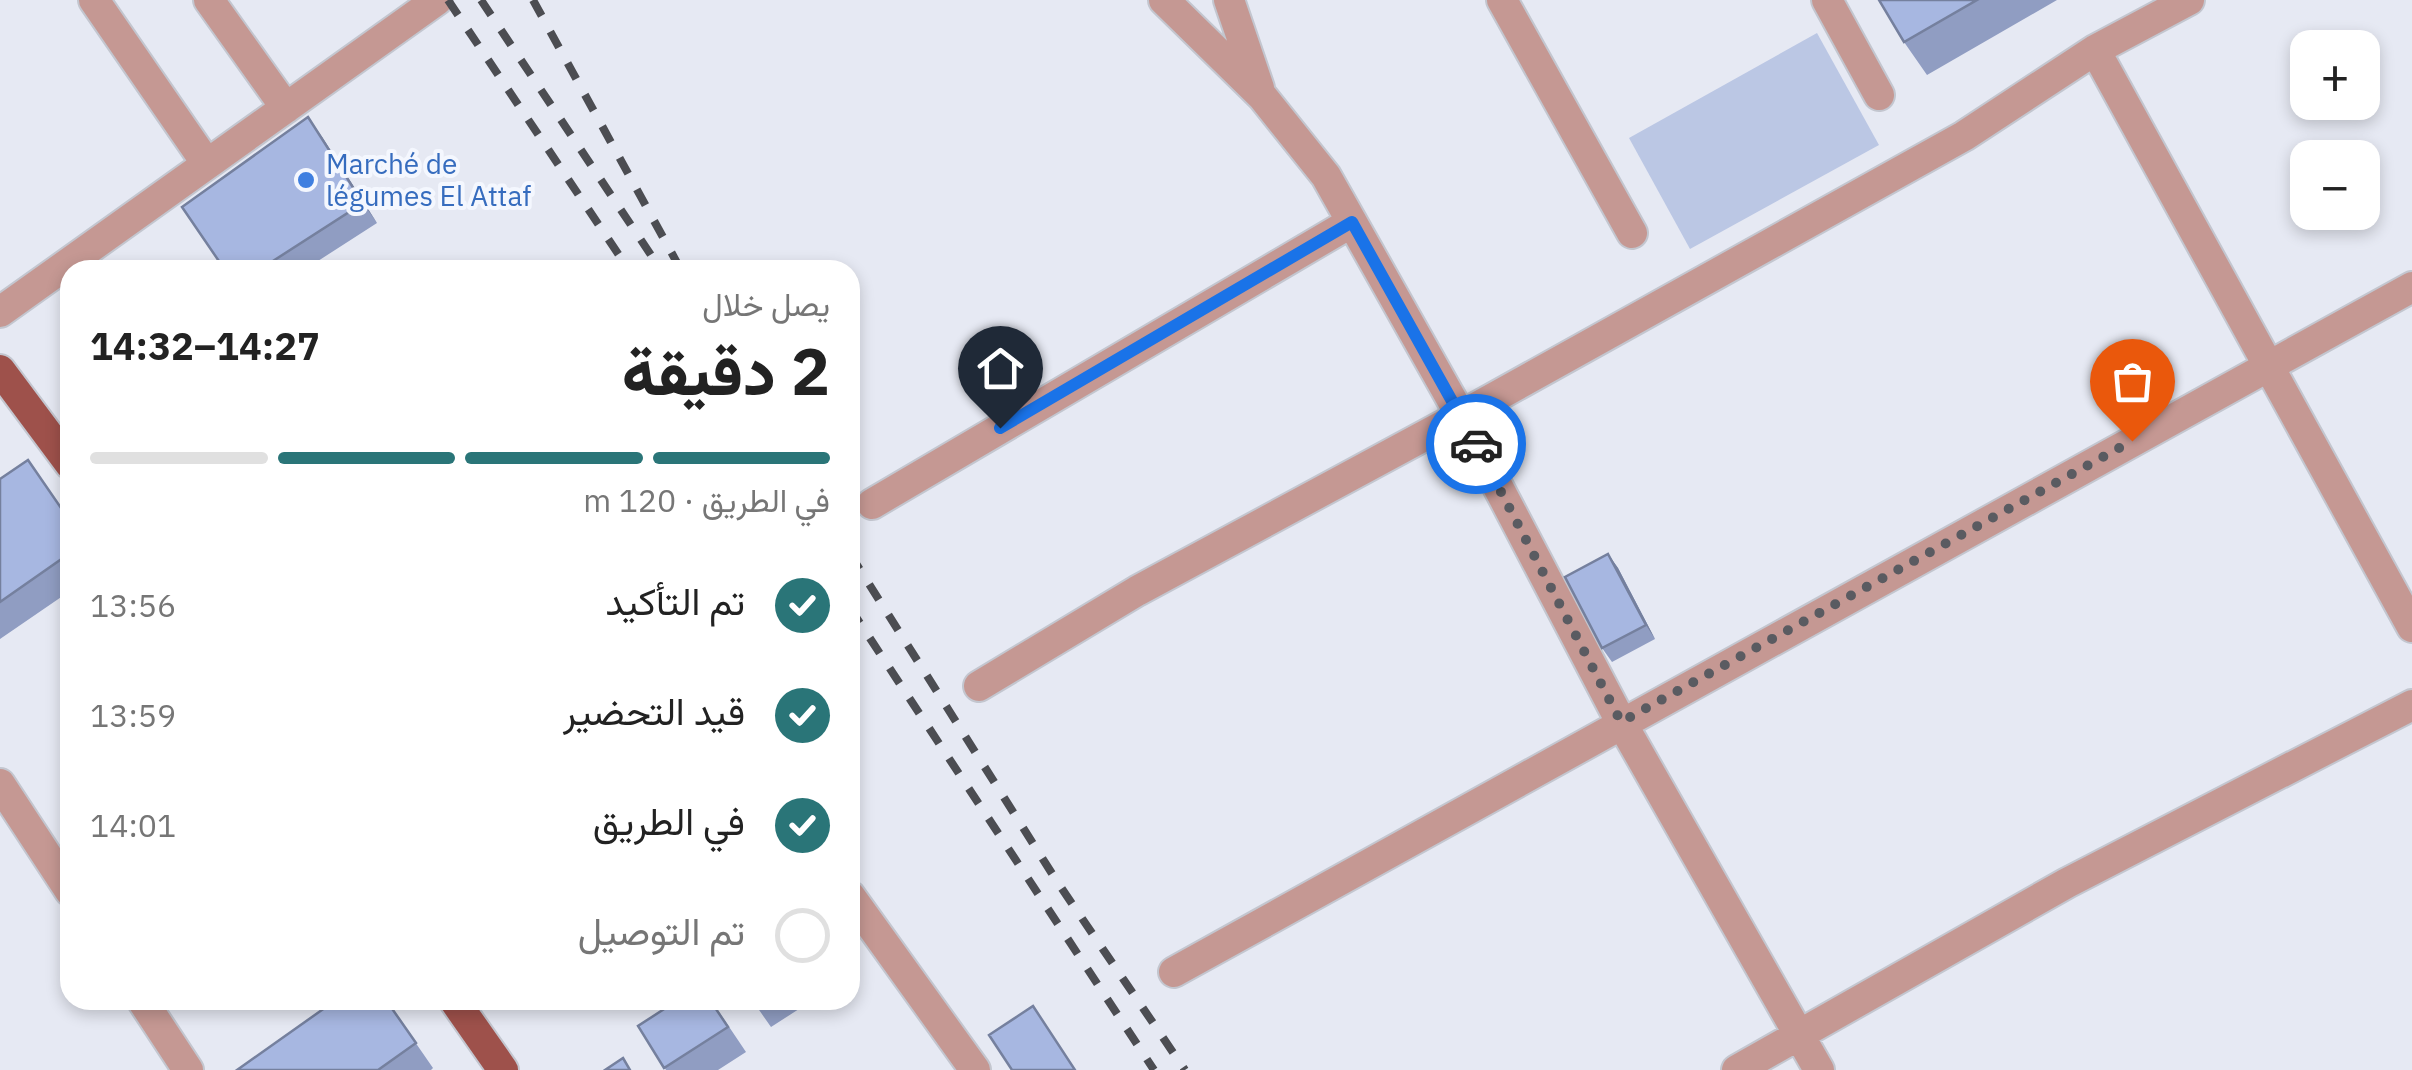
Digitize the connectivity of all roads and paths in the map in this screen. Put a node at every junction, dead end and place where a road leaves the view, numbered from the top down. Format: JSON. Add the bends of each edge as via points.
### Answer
{"nodes":[{"id":1,"x":94,"y":0,"type":"edge"},
{"id":2,"x":209,"y":0,"type":"edge"},
{"id":3,"x":437,"y":0,"type":"edge"},
{"id":4,"x":1164,"y":0,"type":"edge"},
{"id":5,"x":1230,"y":0,"type":"edge"},
{"id":6,"x":1502,"y":0,"type":"edge"},
{"id":7,"x":1827,"y":0,"type":"edge"},
{"id":8,"x":2189,"y":0,"type":"edge"},
{"id":9,"x":2094,"y":50,"type":"junction"},
{"id":10,"x":1879,"y":95,"type":"dead end"},
{"id":11,"x":1262,"y":96,"type":"junction"},
{"id":12,"x":286,"y":108,"type":"junction"},
{"id":13,"x":207,"y":164,"type":"junction"},
{"id":14,"x":1352,"y":222,"type":"junction"},
{"id":15,"x":1632,"y":234,"type":"dead end"},
{"id":16,"x":73,"y":260,"type":"edge"},
{"id":17,"x":60,"y":269,"type":"edge"},
{"id":18,"x":2412,"y":287,"type":"edge"},
{"id":19,"x":0,"y":312,"type":"edge"},
{"id":20,"x":2268,"y":366,"type":"junction"},
{"id":21,"x":0,"y":370,"type":"edge"},
{"id":22,"x":1461,"y":416,"type":"junction"},
{"id":23,"x":60,"y":451,"type":"edge"},
{"id":24,"x":872,"y":504,"type":"dead end"},
{"id":25,"x":2412,"y":627,"type":"edge"},
{"id":26,"x":979,"y":686,"type":"dead end"},
{"id":27,"x":2412,"y":704,"type":"edge"},
{"id":28,"x":1621,"y":722,"type":"junction"},
{"id":29,"x":0,"y":784,"type":"edge"},
{"id":30,"x":60,"y":875,"type":"edge"},
{"id":31,"x":860,"y":910,"type":"edge"},
{"id":32,"x":1174,"y":972,"type":"dead end"},
{"id":33,"x":149,"y":1010,"type":"edge"},
{"id":34,"x":461,"y":1010,"type":"edge"},
{"id":35,"x":1799,"y":1034,"type":"junction"},
{"id":36,"x":188,"y":1070,"type":"edge"},
{"id":37,"x":503,"y":1070,"type":"edge"},
{"id":38,"x":976,"y":1070,"type":"edge"},
{"id":39,"x":1737,"y":1070,"type":"edge"},
{"id":40,"x":1819,"y":1070,"type":"edge"}],
"edges":[{"from":1,"to":13,"type":"street"},
{"from":2,"to":12,"type":"street"},
{"from":3,"to":12,"type":"street"},
{"from":4,"to":11,"type":"street"},
{"from":5,"to":11,"type":"street"},
{"from":6,"to":15,"type":"street"},
{"from":7,"to":10,"type":"street"},
{"from":8,"to":9,"type":"street"},
{"from":9,"to":20,"type":"street"},
{"from":9,"to":22,"type":"street","via":[[1964,136]]},
{"from":11,"to":14,"type":"street","via":[[1326,176]]},
{"from":12,"to":13,"type":"street"},
{"from":13,"to":16,"type":"street"},
{"from":14,"to":22,"type":"street"},
{"from":14,"to":24,"type":"street"},
{"from":17,"to":19,"type":"street"},
{"from":18,"to":20,"type":"street"},
{"from":20,"to":25,"type":"street"},
{"from":20,"to":28,"type":"street"},
{"from":21,"to":23,"type":"main road"},
{"from":22,"to":26,"type":"street","via":[[1137,590]]},
{"from":22,"to":28,"type":"street"},
{"from":27,"to":35,"type":"street","via":[[2067,883]]},
{"from":28,"to":32,"type":"street"},
{"from":28,"to":35,"type":"street"},
{"from":29,"to":30,"type":"street"},
{"from":31,"to":38,"type":"street"},
{"from":33,"to":36,"type":"street"},
{"from":34,"to":37,"type":"main road"},
{"from":35,"to":39,"type":"street"},
{"from":35,"to":40,"type":"street"}]}
